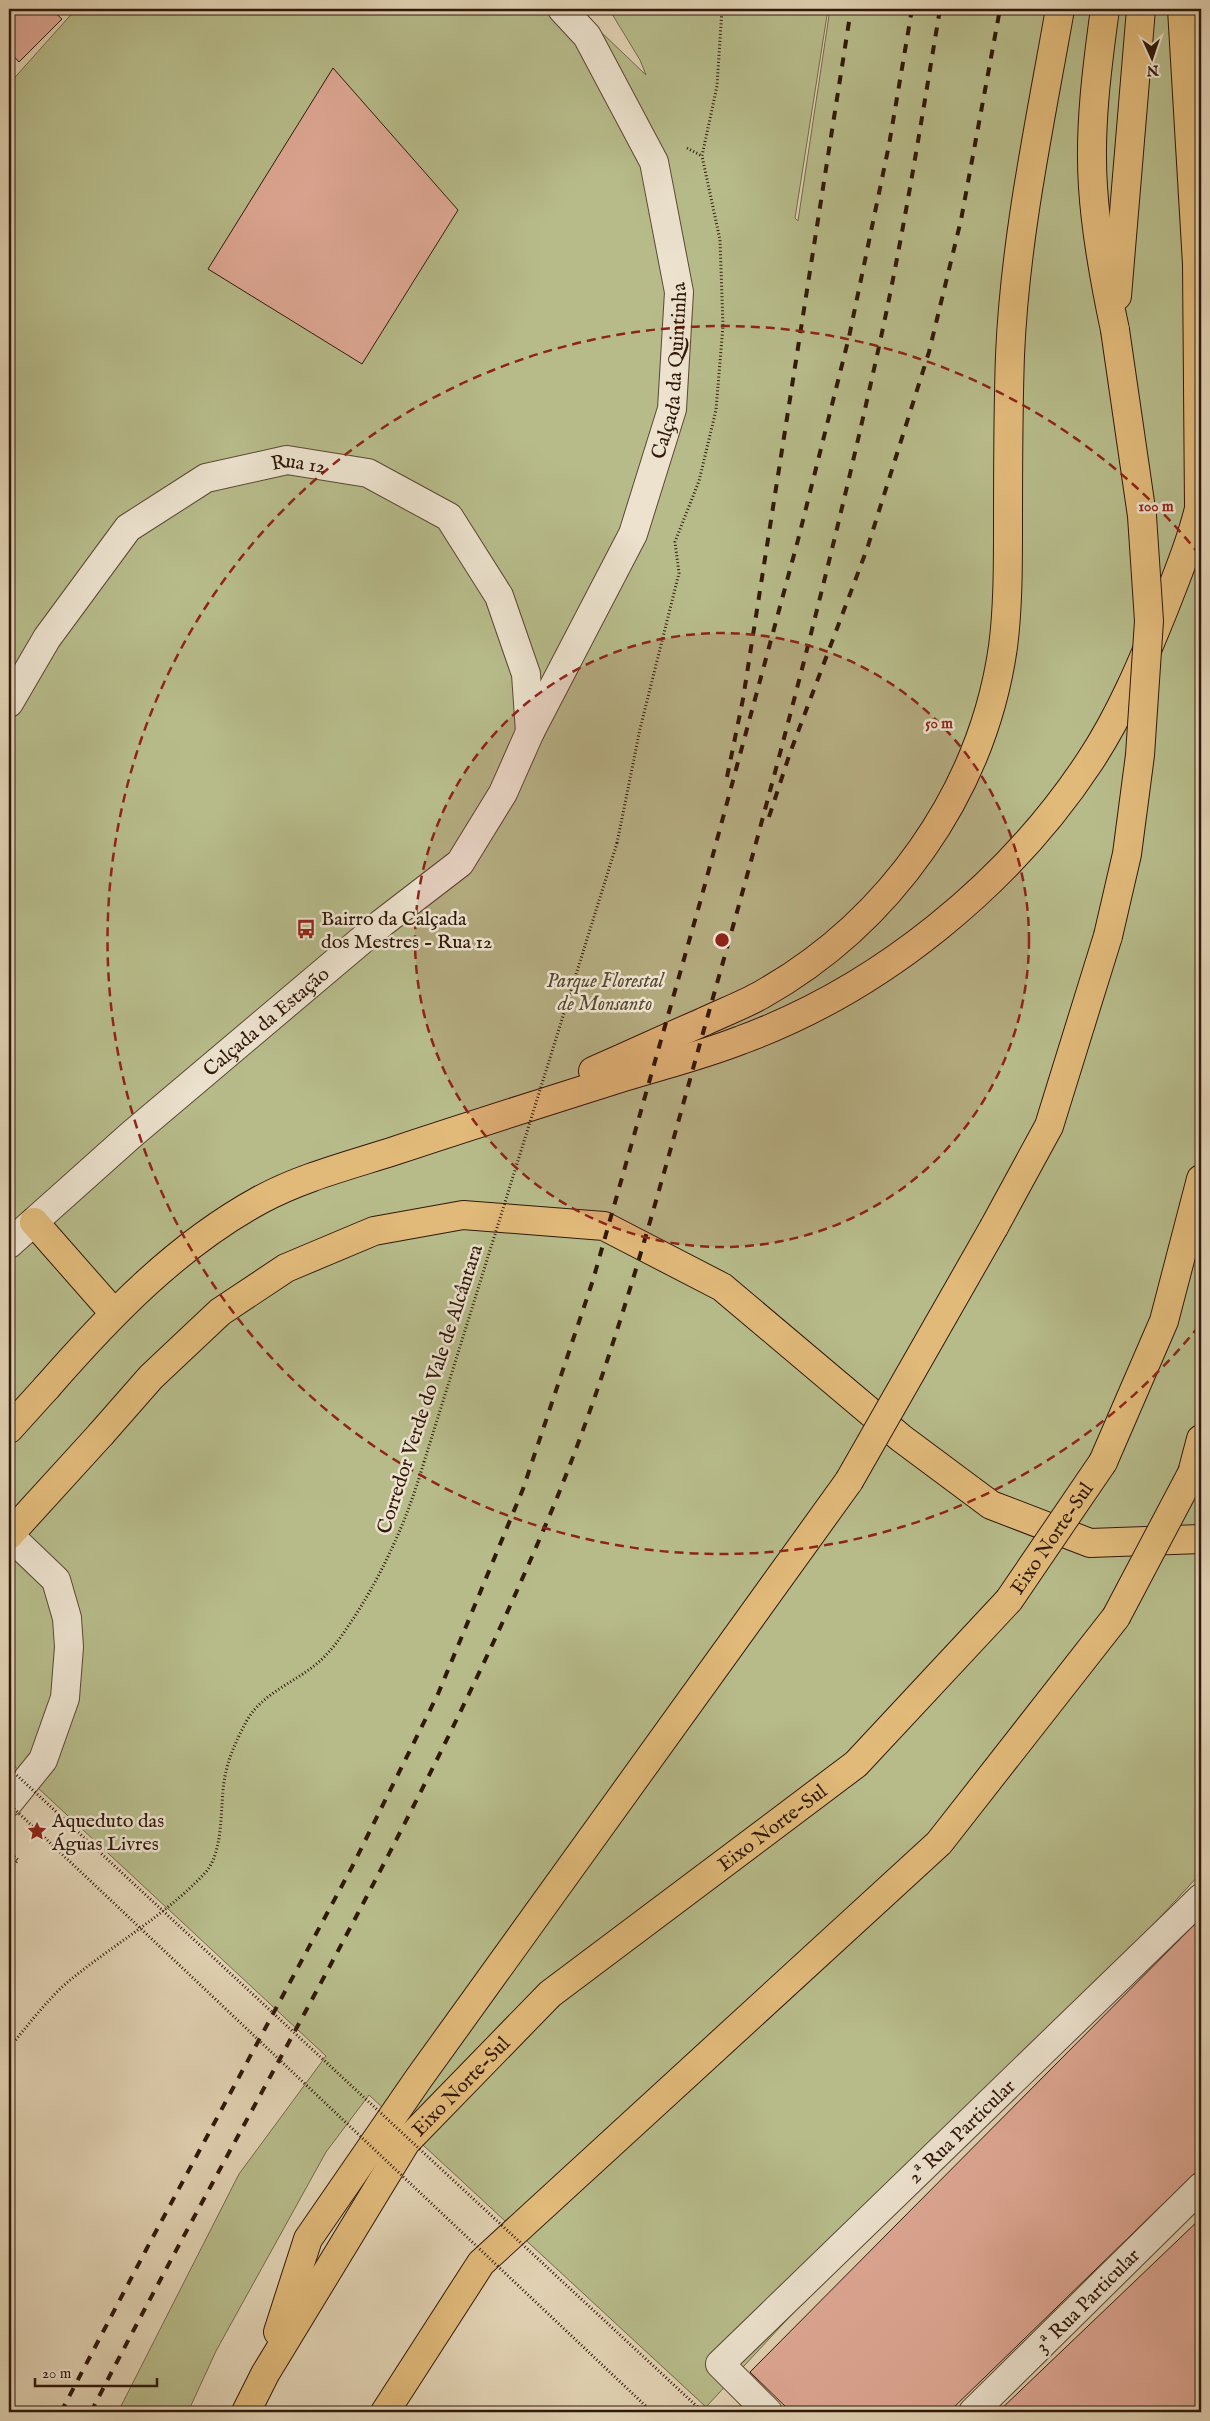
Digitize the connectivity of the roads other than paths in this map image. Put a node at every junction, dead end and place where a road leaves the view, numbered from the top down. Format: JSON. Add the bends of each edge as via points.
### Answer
{"nodes":[{"id":1,"x":562,"y":9,"type":"edge"},
{"id":2,"x":1060,"y":9,"type":"edge"},
{"id":3,"x":1105,"y":9,"type":"edge"},
{"id":4,"x":1140,"y":9,"type":"edge"},
{"id":5,"x":1182,"y":9,"type":"edge"},
{"id":6,"x":1115,"y":330,"type":"junction"},
{"id":7,"x":1200,"y":504,"type":"edge"},
{"id":8,"x":9,"y":703,"type":"edge"},
{"id":9,"x":530,"y":732,"type":"junction"},
{"id":10,"x":482,"y":1122,"type":"junction"},
{"id":11,"x":1201,"y":1179,"type":"edge"},
{"id":12,"x":34,"y":1222,"type":"junction"},
{"id":13,"x":9,"y":1244,"type":"edge"},
{"id":14,"x":114,"y":1313,"type":"junction"},
{"id":15,"x":9,"y":1429,"type":"edge"},
{"id":16,"x":1201,"y":1439,"type":"edge"},
{"id":17,"x":9,"y":1535,"type":"edge"},
{"id":18,"x":1201,"y":1539,"type":"edge"},
{"id":19,"x":9,"y":1803,"type":"edge"},
{"id":20,"x":1201,"y":1898,"type":"edge"},
{"id":21,"x":1201,"y":2187,"type":"edge"},
{"id":22,"x":265,"y":2374,"type":"junction"},
{"id":23,"x":246,"y":2412,"type":"edge"},
{"id":24,"x":385,"y":2412,"type":"edge"},
{"id":25,"x":768,"y":2412,"type":"edge"},
{"id":26,"x":973,"y":2412,"type":"edge"}],
"edges":[{"from":1,"to":9,"type":"street","name":"Calçada da Quintinha","via":[[587,36],[654,162],[679,292],[672,409],[633,534]]},
{"from":2,"to":10,"type":"main road","via":[[1018,258],[1010,350],[1008,576],[1003,647],[978,744],[957,794],[926,844],[890,892],[815,960],[758,996]]},
{"from":3,"to":6,"type":"main road","via":[[1094,109],[1093,186],[1100,259]]},
{"from":4,"to":6,"type":"main road"},
{"from":5,"to":7,"type":"main road","via":[[1197,264]]},
{"from":6,"to":22,"type":"main road","bridge":true,"via":[[1142,516],[1149,621],[1140,755],[1127,854],[1108,936],[1049,1126],[849,1481],[419,2078],[308,2238]]},
{"from":7,"to":10,"type":"main road","via":[[1187,551],[1138,675],[1091,760],[1044,823],[976,894],[916,945],[856,986],[800,1016],[742,1040]]},
{"from":8,"to":9,"type":"street","name":"Rua 12","via":[[47,638],[128,528],[206,478],[287,460],[368,473],[449,517],[499,596],[526,674]]},
{"from":9,"to":12,"type":"street","name":"Calçada da Estação","via":[[503,793],[460,863],[382,923],[131,1135]]},
{"from":10,"to":14,"type":"main road","via":[[303,1181],[261,1199],[209,1232],[157,1272]]},
{"from":11,"to":22,"type":"main road","name":"Eixo Norte-Sul","bridge":true,"via":[[1164,1322],[1103,1462],[1009,1600],[856,1764],[550,1994],[406,2142]]},
{"from":12,"to":13,"type":"street","name":"Calçada da Estação"},
{"from":12,"to":14,"type":"main road"},
{"from":14,"to":15,"type":"main road"},
{"from":16,"to":24,"type":"main road","bridge":true,"via":[[1192,1473],[1116,1617],[939,1844],[481,2263]]},
{"from":17,"to":18,"type":"main road","via":[[151,1377],[220,1312],[286,1268],[374,1231],[463,1215],[604,1226],[722,1287],[902,1438],[991,1505],[1090,1543]]},
{"from":17,"to":19,"type":"street","via":[[56,1580],[67,1618],[69,1647],[65,1698],[42,1760]]},
{"from":20,"to":25,"type":"street","name":"2ª Rua Particular","via":[[720,2364]]},
{"from":21,"to":26,"type":"street","name":"3ª Rua Particular"},
{"from":22,"to":23,"type":"main road","name":"Eixo Norte-Sul"}]}
